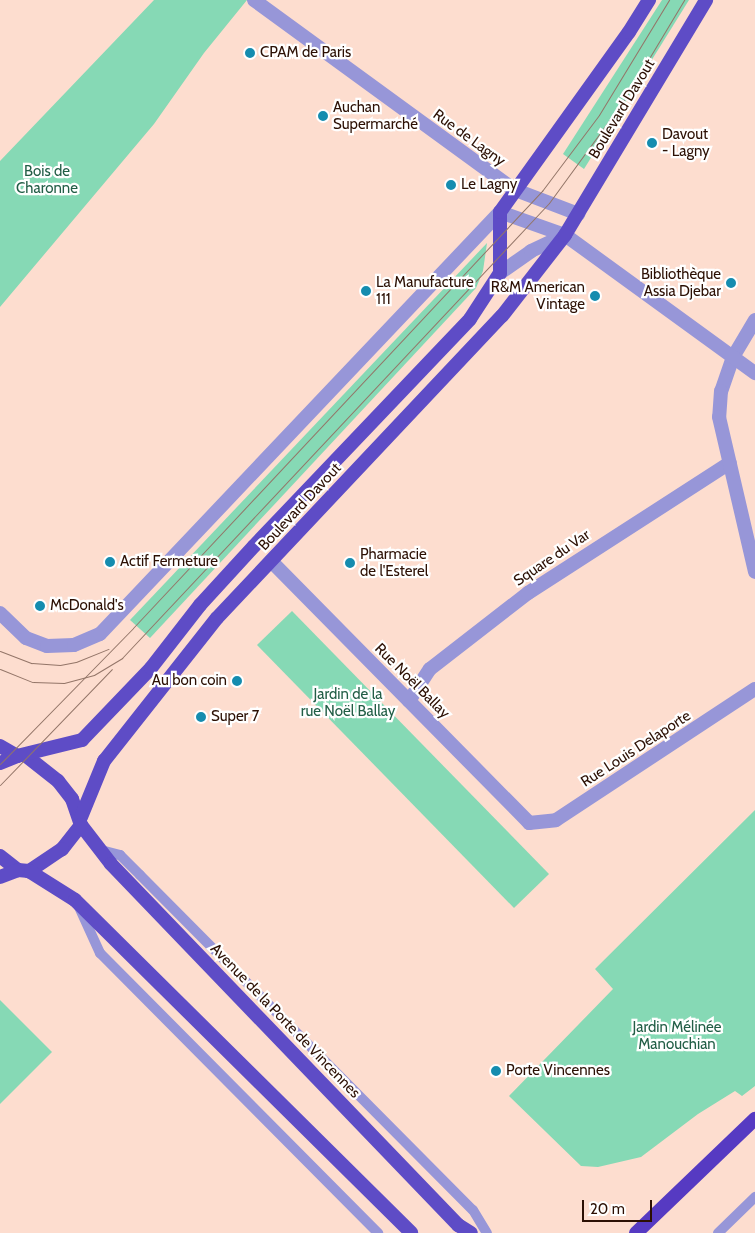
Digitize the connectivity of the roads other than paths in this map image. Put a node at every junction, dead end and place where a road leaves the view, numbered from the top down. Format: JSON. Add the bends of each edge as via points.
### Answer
{"nodes":[{"id":1,"x":254,"y":0,"type":"edge"},
{"id":2,"x":649,"y":0,"type":"edge"},
{"id":3,"x":706,"y":0,"type":"edge"},
{"id":4,"x":513,"y":189,"type":"junction"},
{"id":5,"x":500,"y":212,"type":"junction"},
{"id":6,"x":578,"y":214,"type":"junction"},
{"id":7,"x":566,"y":235,"type":"junction"},
{"id":8,"x":500,"y":273,"type":"junction"},
{"id":9,"x":755,"y":320,"type":"edge"},
{"id":10,"x":733,"y":357,"type":"junction"},
{"id":11,"x":755,"y":373,"type":"edge"},
{"id":12,"x":730,"y":462,"type":"junction"},
{"id":13,"x":271,"y":561,"type":"junction"},
{"id":14,"x":755,"y":572,"type":"edge"},
{"id":15,"x":0,"y":613,"type":"edge"},
{"id":16,"x":755,"y":689,"type":"edge"},
{"id":17,"x":409,"y":701,"type":"junction"},
{"id":18,"x":0,"y":746,"type":"edge"},
{"id":19,"x":21,"y":756,"type":"junction"},
{"id":20,"x":0,"y":763,"type":"edge"},
{"id":21,"x":81,"y":821,"type":"junction"},
{"id":22,"x":529,"y":823,"type":"joint"},
{"id":23,"x":100,"y":850,"type":"junction"},
{"id":24,"x":0,"y":856,"type":"edge"},
{"id":25,"x":23,"y":871,"type":"junction"},
{"id":26,"x":0,"y":876,"type":"edge"},
{"id":27,"x":75,"y":900,"type":"junction"},
{"id":28,"x":755,"y":1119,"type":"edge"},
{"id":29,"x":755,"y":1197,"type":"edge"},
{"id":30,"x":378,"y":1233,"type":"edge"},
{"id":31,"x":411,"y":1233,"type":"edge"},
{"id":32,"x":471,"y":1233,"type":"edge"},
{"id":33,"x":487,"y":1233,"type":"edge"},
{"id":34,"x":636,"y":1233,"type":"edge"},
{"id":35,"x":718,"y":1233,"type":"edge"}],
"edges":[{"from":1,"to":4,"type":"street","name":"Rue de Lagny"},
{"from":2,"to":4,"type":"main road","via":[[604,68]]},
{"from":3,"to":6,"type":"main road","name":"Boulevard Davout"},
{"from":4,"to":5,"type":"main road"},
{"from":4,"to":6,"type":"street","name":"Rue de Lagny"},
{"from":5,"to":7,"type":"street"},
{"from":5,"to":8,"type":"main road"},
{"from":5,"to":15,"type":"street","via":[[100,634],[74,645],[47,646],[26,638]]},
{"from":6,"to":7,"type":"main road","name":"Boulevard Davout"},
{"from":7,"to":8,"type":"street","name":"Boulevard Davout","via":[[531,251]]},
{"from":7,"to":10,"type":"street"},
{"from":7,"to":13,"type":"main road","name":"Boulevard Davout","via":[[502,316]]},
{"from":8,"to":19,"type":"main road","name":"Boulevard Davout","via":[[470,319],[248,553],[200,606],[151,668],[88,734],[82,740]]},
{"from":9,"to":10,"type":"street"},
{"from":10,"to":11,"type":"street"},
{"from":10,"to":12,"type":"street","via":[[721,392],[719,417]]},
{"from":12,"to":14,"type":"street"},
{"from":12,"to":17,"type":"street","name":"Square du Var","via":[[528,593],[430,669]]},
{"from":13,"to":17,"type":"street","name":"Rue Noël Ballay"},
{"from":13,"to":21,"type":"main road","name":"Boulevard Davout","via":[[217,618],[104,761]]},
{"from":16,"to":22,"type":"street","name":"Rue Louis Delaporte","via":[[556,820]]},
{"from":17,"to":22,"type":"street","name":"Rue Noël Ballay"},
{"from":18,"to":19,"type":"main road","name":"Avenue de la Porte de Vincennes"},
{"from":19,"to":20,"type":"main road","name":"Boulevard Davout"},
{"from":19,"to":21,"type":"main road","name":"Avenue de la Porte de Vincennes","via":[[58,781]]},
{"from":21,"to":23,"type":"main road","name":"Avenue de la Porte de Vincennes"},
{"from":21,"to":25,"type":"main road","name":"Boulevard Davout","via":[[62,849]]},
{"from":23,"to":32,"type":"main road","name":"Avenue de la Porte de Vincennes","via":[[451,1217]]},
{"from":23,"to":33,"type":"lane","via":[[120,855],[473,1210]]},
{"from":24,"to":25,"type":"main road"},
{"from":25,"to":26,"type":"main road","name":"Boulevard Davout"},
{"from":25,"to":27,"type":"main road"},
{"from":27,"to":30,"type":"lane","via":[[100,953]]},
{"from":27,"to":31,"type":"main road"},
{"from":28,"to":34,"type":"highway"},
{"from":29,"to":35,"type":"lane"}]}
